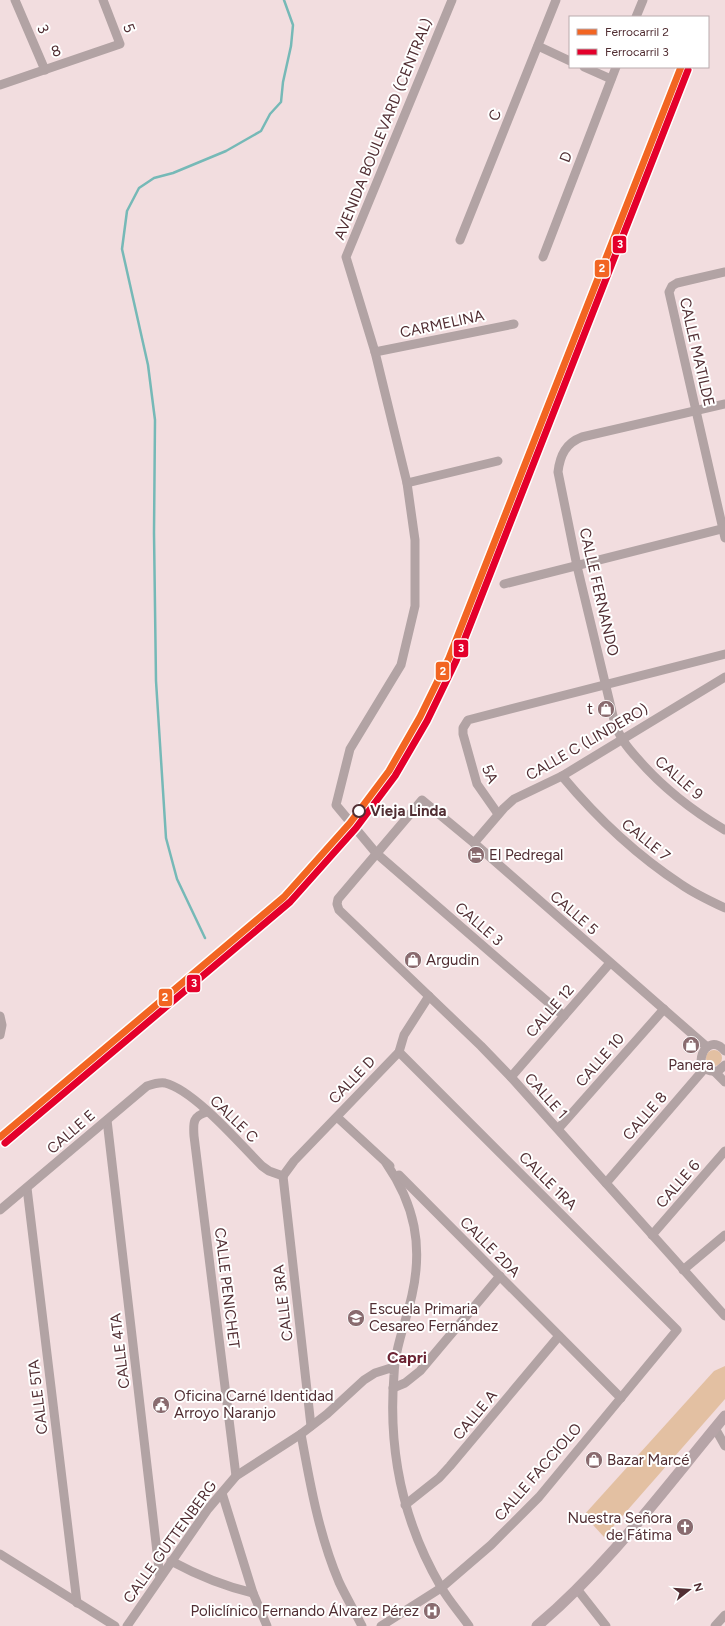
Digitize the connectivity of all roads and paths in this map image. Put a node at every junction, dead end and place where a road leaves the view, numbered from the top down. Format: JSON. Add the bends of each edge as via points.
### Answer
{"nodes":[{"id":1,"x":15,"y":0,"type":"edge"},
{"id":2,"x":103,"y":0,"type":"edge"},
{"id":3,"x":452,"y":0,"type":"edge"},
{"id":4,"x":556,"y":0,"type":"edge"},
{"id":5,"x":643,"y":0,"type":"edge"},
{"id":6,"x":636,"y":16,"type":"edge"},
{"id":7,"x":120,"y":44,"type":"joint"},
{"id":8,"x":538,"y":46,"type":"junction"},
{"id":9,"x":569,"y":60,"type":"edge"},
{"id":10,"x":586,"y":68,"type":"edge"},
{"id":11,"x":616,"y":68,"type":"edge"},
{"id":12,"x":45,"y":70,"type":"junction"},
{"id":13,"x":611,"y":79,"type":"junction"},
{"id":14,"x":0,"y":85,"type":"edge"},
{"id":15,"x":460,"y":240,"type":"dead end"},
{"id":16,"x":543,"y":257,"type":"dead end"},
{"id":17,"x":725,"y":272,"type":"edge"},
{"id":18,"x":514,"y":324,"type":"dead end"},
{"id":19,"x":376,"y":352,"type":"junction"},
{"id":20,"x":725,"y":404,"type":"edge"},
{"id":21,"x":696,"y":411,"type":"junction"},
{"id":22,"x":498,"y":461,"type":"dead end"},
{"id":23,"x":407,"y":483,"type":"junction"},
{"id":24,"x":724,"y":528,"type":"edge"},
{"id":25,"x":725,"y":538,"type":"edge"},
{"id":26,"x":577,"y":566,"type":"junction"},
{"id":27,"x":504,"y":584,"type":"dead end"},
{"id":28,"x":725,"y":654,"type":"edge"},
{"id":29,"x":725,"y":677,"type":"edge"},
{"id":30,"x":607,"y":684,"type":"junction"},
{"id":31,"x":621,"y":740,"type":"junction"},
{"id":32,"x":562,"y":776,"type":"junction"},
{"id":33,"x":498,"y":814,"type":"junction"},
{"id":34,"x":725,"y":830,"type":"edge"},
{"id":35,"x":474,"y":843,"type":"junction"},
{"id":36,"x":376,"y":853,"type":"junction"},
{"id":37,"x":725,"y":908,"type":"edge"},
{"id":38,"x":610,"y":964,"type":"junction"},
{"id":39,"x":429,"y":996,"type":"junction"},
{"id":40,"x":664,"y":1009,"type":"junction"},
{"id":41,"x":0,"y":1016,"type":"edge"},
{"id":42,"x":564,"y":1016,"type":"junction"},
{"id":43,"x":0,"y":1036,"type":"edge"},
{"id":44,"x":707,"y":1047,"type":"junction"},
{"id":45,"x":724,"y":1048,"type":"edge"},
{"id":46,"x":399,"y":1052,"type":"junction"},
{"id":47,"x":725,"y":1066,"type":"edge"},
{"id":48,"x":710,"y":1070,"type":"junction"},
{"id":49,"x":511,"y":1077,"type":"junction"},
{"id":50,"x":725,"y":1082,"type":"edge"},
{"id":51,"x":164,"y":1083,"type":"joint"},
{"id":52,"x":207,"y":1112,"type":"junction"},
{"id":53,"x":337,"y":1117,"type":"junction"},
{"id":54,"x":107,"y":1120,"type":"junction"},
{"id":55,"x":558,"y":1129,"type":"junction"},
{"id":56,"x":725,"y":1151,"type":"edge"},
{"id":57,"x":386,"y":1163,"type":"junction"},
{"id":58,"x":283,"y":1176,"type":"junction"},
{"id":59,"x":606,"y":1183,"type":"junction"},
{"id":60,"x":27,"y":1188,"type":"junction"},
{"id":61,"x":0,"y":1210,"type":"edge"},
{"id":62,"x":652,"y":1235,"type":"junction"},
{"id":63,"x":725,"y":1235,"type":"edge"},
{"id":64,"x":683,"y":1270,"type":"junction"},
{"id":65,"x":500,"y":1276,"type":"junction"},
{"id":66,"x":725,"y":1316,"type":"edge"},
{"id":67,"x":677,"y":1330,"type":"joint"},
{"id":68,"x":559,"y":1336,"type":"junction"},
{"id":69,"x":394,"y":1367,"type":"junction"},
{"id":70,"x":393,"y":1388,"type":"junction"},
{"id":71,"x":621,"y":1398,"type":"junction"},
{"id":72,"x":725,"y":1416,"type":"edge"},
{"id":73,"x":311,"y":1426,"type":"junction"},
{"id":74,"x":715,"y":1428,"type":"junction"},
{"id":75,"x":301,"y":1434,"type":"junction"},
{"id":76,"x":725,"y":1446,"type":"edge"},
{"id":77,"x":236,"y":1476,"type":"junction"},
{"id":78,"x":222,"y":1493,"type":"junction"},
{"id":79,"x":405,"y":1505,"type":"junction"},
{"id":80,"x":0,"y":1554,"type":"edge"},
{"id":81,"x":171,"y":1561,"type":"junction"},
{"id":82,"x":160,"y":1578,"type":"junction"},
{"id":83,"x":441,"y":1588,"type":"junction"},
{"id":84,"x":576,"y":1590,"type":"junction"},
{"id":85,"x":252,"y":1593,"type":"junction"},
{"id":86,"x":77,"y":1603,"type":"junction"},
{"id":87,"x":725,"y":1615,"type":"edge"},
{"id":88,"x":114,"y":1626,"type":"edge"},
{"id":89,"x":128,"y":1626,"type":"edge"},
{"id":90,"x":267,"y":1626,"type":"edge"},
{"id":91,"x":362,"y":1626,"type":"edge"},
{"id":92,"x":381,"y":1626,"type":"edge"},
{"id":93,"x":469,"y":1626,"type":"edge"},
{"id":94,"x":537,"y":1626,"type":"edge"},
{"id":95,"x":606,"y":1626,"type":"edge"},
{"id":96,"x":715,"y":1626,"type":"edge"}],
"edges":[{"from":1,"to":12,"type":"street","name":"3"},
{"from":2,"to":7,"type":"street","name":"5"},
{"from":3,"to":19,"type":"street","name":"AVENIDA BOULEVARD (CENTRAL)","via":[[346,257]]},
{"from":4,"to":8,"type":"street","name":"C"},
{"from":5,"to":6,"type":"street"},
{"from":7,"to":12,"type":"street","name":"8"},
{"from":8,"to":9,"type":"street"},
{"from":8,"to":15,"type":"street","name":"C"},
{"from":10,"to":13,"type":"street"},
{"from":11,"to":13,"type":"street","name":"D"},
{"from":12,"to":14,"type":"street","name":"8"},
{"from":13,"to":16,"type":"street","name":"D"},
{"from":17,"to":21,"type":"street","name":"CALLE MATILDE","via":[[677,283],[670,288],[670,298]]},
{"from":18,"to":19,"type":"street","name":"CARMELINA"},
{"from":19,"to":23,"type":"street","name":"AVENIDA BOULEVARD (CENTRAL)"},
{"from":20,"to":21,"type":"street"},
{"from":21,"to":24,"type":"street","name":"CALLE MATILDE"},
{"from":21,"to":26,"type":"street","name":"CALLE FERNANDO","via":[[582,437],[569,444],[559,465],[559,480]]},
{"from":22,"to":23,"type":"street"},
{"from":23,"to":36,"type":"street","name":"AVENIDA BOULEVARD (CENTRAL)","via":[[415,540],[415,606],[402,665],[350,749],[336,805]]},
{"from":24,"to":25,"type":"street","name":"CALLE MATILDE"},
{"from":24,"to":26,"type":"street"},
{"from":26,"to":27,"type":"street"},
{"from":26,"to":30,"type":"street","name":"CALLE FERNANDO"},
{"from":28,"to":30,"type":"street"},
{"from":29,"to":31,"type":"street","name":"CALLE C (LINDERO)"},
{"from":30,"to":31,"type":"street","name":"CALLE FERNANDO"},
{"from":30,"to":33,"type":"street","name":"5A","via":[[468,720],[463,728],[464,740],[477,784]]},
{"from":31,"to":32,"type":"street","name":"CALLE C (LINDERO)"},
{"from":31,"to":34,"type":"street","name":"CALLE 9","via":[[666,789]]},
{"from":32,"to":33,"type":"street","name":"CALLE C (LINDERO)","via":[[514,799]]},
{"from":32,"to":37,"type":"street","name":"CALLE 7","via":[[597,817],[632,848],[682,886]]},
{"from":33,"to":35,"type":"street","name":"CALLE C (LINDERO)"},
{"from":35,"to":36,"type":"street","name":"CALLE 5","via":[[422,800]]},
{"from":35,"to":38,"type":"street","name":"CALLE 5"},
{"from":36,"to":39,"type":"street","name":"CALLE 1","via":[[338,899],[339,910]]},
{"from":36,"to":42,"type":"street","name":"CALLE 3"},
{"from":38,"to":40,"type":"street","name":"CALLE 5"},
{"from":38,"to":42,"type":"street","name":"CALLE 12"},
{"from":39,"to":46,"type":"street","name":"CALLE D","via":[[404,1035]]},
{"from":39,"to":49,"type":"street","name":"CALLE 1"},
{"from":40,"to":44,"type":"street","name":"CALLE 5"},
{"from":40,"to":55,"type":"street","name":"CALLE 10"},
{"from":41,"to":43,"type":"street"},
{"from":42,"to":49,"type":"street","name":"CALLE 12"},
{"from":44,"to":45,"type":"street","via":[[714,1045]]},
{"from":44,"to":48,"type":"street","via":[[702,1053],[701,1061]]},
{"from":46,"to":53,"type":"street","name":"CALLE D"},
{"from":46,"to":67,"type":"street","name":"CALLE 1RA"},
{"from":47,"to":48,"type":"street"},
{"from":48,"to":50,"type":"street"},
{"from":48,"to":59,"type":"street","name":"CALLE 8"},
{"from":49,"to":55,"type":"street","name":"CALLE 1"},
{"from":51,"to":52,"type":"street","name":"CALLE C","via":[[183,1091]]},
{"from":51,"to":54,"type":"street","name":"CALLE E","via":[[147,1086]]},
{"from":52,"to":58,"type":"street","name":"CALLE C","via":[[262,1166]]},
{"from":52,"to":77,"type":"street","name":"CALLE PENICHET","via":[[198,1115],[193,1129]]},
{"from":53,"to":57,"type":"street","name":"CALLE 2DA"},
{"from":53,"to":58,"type":"street","name":"CALLE D","via":[[294,1161]]},
{"from":54,"to":60,"type":"street","name":"CALLE E"},
{"from":54,"to":82,"type":"street","name":"CALLE 4TA"},
{"from":55,"to":59,"type":"street","name":"CALLE 1"},
{"from":56,"to":62,"type":"street","name":"CALLE 6"},
{"from":57,"to":65,"type":"street","name":"CALLE 2DA"},
{"from":57,"to":69,"type":"street","via":[[399,1181],[408,1202],[416,1245],[412,1295]]},
{"from":58,"to":73,"type":"street","name":"CALLE 3RA"},
{"from":59,"to":62,"type":"street","name":"CALLE 1"},
{"from":60,"to":61,"type":"street","name":"CALLE E"},
{"from":60,"to":86,"type":"street","name":"CALLE 5TA"},
{"from":62,"to":64,"type":"street","name":"CALLE 1"},
{"from":63,"to":64,"type":"street"},
{"from":64,"to":66,"type":"street","name":"CALLE 1"},
{"from":65,"to":68,"type":"street","name":"CALLE 2DA"},
{"from":65,"to":70,"type":"street","via":[[420,1371]]},
{"from":67,"to":71,"type":"street","name":"CALLE FACCIOLO"},
{"from":68,"to":71,"type":"street","name":"CALLE 2DA"},
{"from":68,"to":79,"type":"street","name":"CALLE A","via":[[450,1466]]},
{"from":69,"to":70,"type":"street"},
{"from":69,"to":73,"type":"street","name":"CALLE GUTTENBERG","via":[[375,1373],[364,1380]]},
{"from":70,"to":79,"type":"street","via":[[394,1443]]},
{"from":71,"to":83,"type":"street","name":"CALLE FACCIOLO","via":[[539,1497],[491,1545]]},
{"from":72,"to":74,"type":"main road"},
{"from":73,"to":75,"type":"street","name":"CALLE GUTTENBERG"},
{"from":74,"to":76,"type":"street"},
{"from":74,"to":84,"type":"main road","via":[[635,1528]]},
{"from":75,"to":77,"type":"street","name":"CALLE GUTTENBERG"},
{"from":75,"to":91,"type":"street","via":[[318,1521],[340,1583]]},
{"from":77,"to":78,"type":"street","name":"CALLE GUTTENBERG"},
{"from":78,"to":81,"type":"street","name":"CALLE GUTTENBERG"},
{"from":78,"to":85,"type":"street"},
{"from":79,"to":83,"type":"street"},
{"from":80,"to":86,"type":"street"},
{"from":81,"to":82,"type":"street","name":"CALLE GUTTENBERG"},
{"from":81,"to":85,"type":"street","via":[[219,1584]]},
{"from":82,"to":89,"type":"street","name":"CALLE GUTTENBERG"},
{"from":83,"to":92,"type":"street","name":"CALLE FACCIOLO"},
{"from":83,"to":93,"type":"street"},
{"from":84,"to":94,"type":"main road"},
{"from":84,"to":95,"type":"street"},
{"from":85,"to":90,"type":"street"},
{"from":86,"to":88,"type":"street"},
{"from":87,"to":96,"type":"street"}]}
